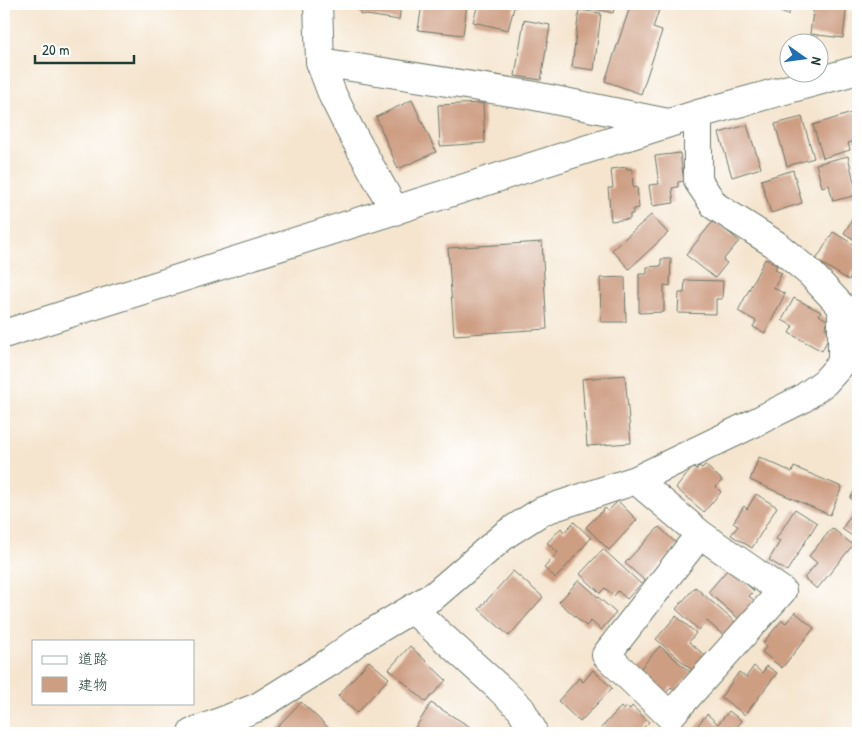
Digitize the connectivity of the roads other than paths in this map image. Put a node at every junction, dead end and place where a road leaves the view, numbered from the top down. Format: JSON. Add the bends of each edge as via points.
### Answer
{"nodes":[{"id":1,"x":318,"y":4,"type":"edge"},
{"id":2,"x":320,"y":62,"type":"junction"},
{"id":3,"x":858,"y":70,"type":"edge"},
{"id":4,"x":698,"y":114,"type":"junction"},
{"id":5,"x":670,"y":123,"type":"junction"},
{"id":6,"x":395,"y":210,"type":"junction"},
{"id":7,"x":4,"y":334,"type":"edge"},
{"id":8,"x":850,"y":368,"type":"edge"},
{"id":9,"x":636,"y":480,"type":"junction"},
{"id":10,"x":700,"y":534,"type":"junction"},
{"id":11,"x":412,"y":609,"type":"junction"},
{"id":12,"x":192,"y":733,"type":"edge"},
{"id":13,"x":532,"y":733,"type":"edge"}],
"edges":[{"from":1,"to":2,"type":"street"},
{"from":2,"to":5,"type":"street","via":[[530,95]]},
{"from":2,"to":6,"type":"street","via":[[345,120]]},
{"from":3,"to":4,"type":"street"},
{"from":4,"to":5,"type":"street"},
{"from":4,"to":8,"type":"street","via":[[698,182],[715,206],[775,244],[810,273],[842,307]]},
{"from":5,"to":6,"type":"street"},
{"from":6,"to":7,"type":"street"},
{"from":8,"to":9,"type":"street","via":[[802,399]]},
{"from":9,"to":10,"type":"street"},
{"from":9,"to":11,"type":"street","via":[[542,511],[506,534],[435,595]]},
{"from":10,"to":10,"type":"street","via":[[782,590],[670,716],[606,655]]},
{"from":11,"to":12,"type":"street","via":[[258,707]]},
{"from":11,"to":13,"type":"street","via":[[521,709]]}]}
